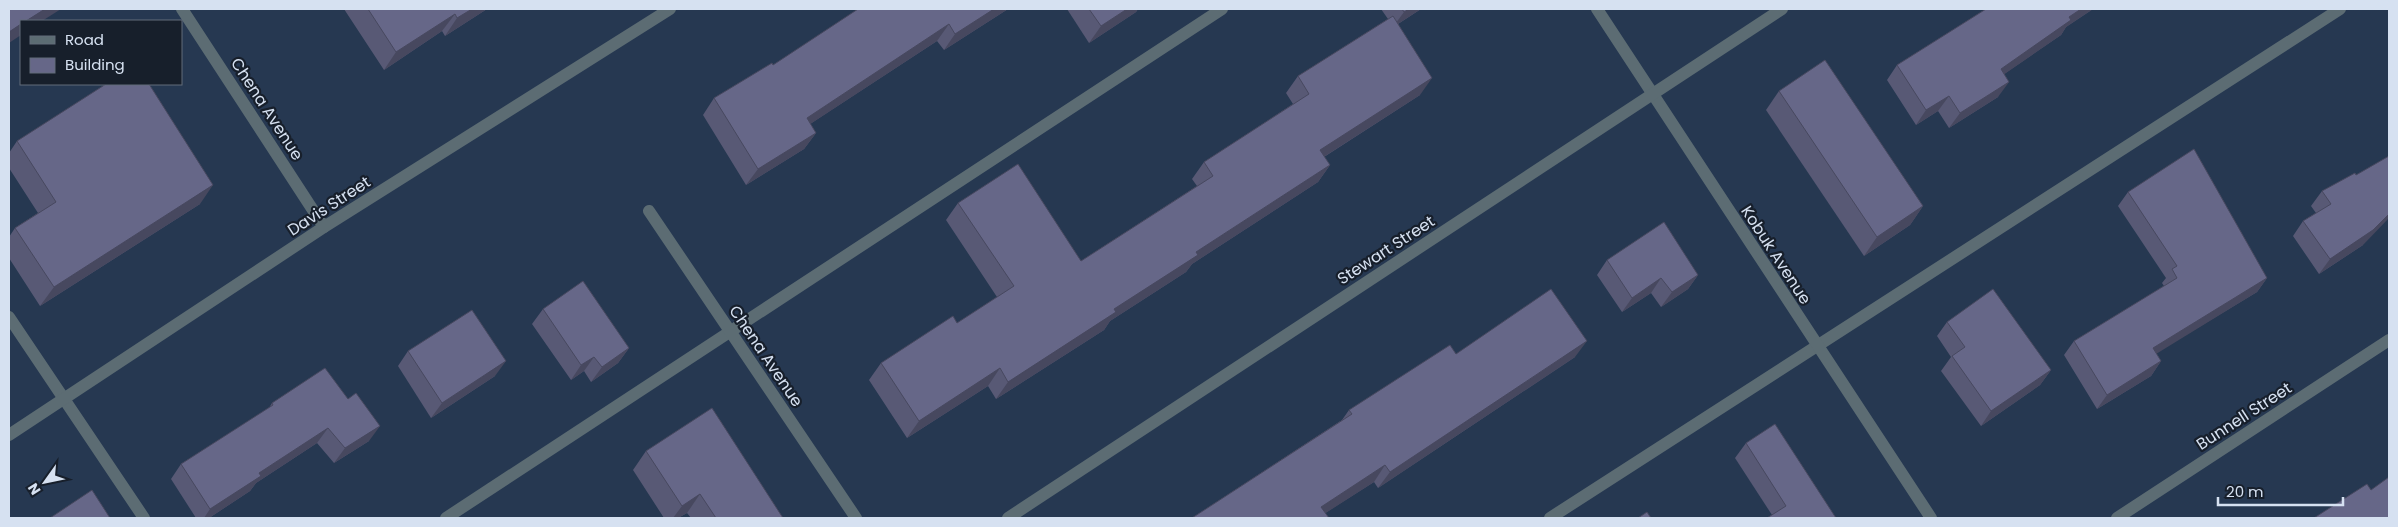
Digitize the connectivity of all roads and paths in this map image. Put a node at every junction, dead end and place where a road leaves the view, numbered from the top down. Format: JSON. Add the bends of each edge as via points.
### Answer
{"nodes":[{"id":1,"x":182,"y":9,"type":"edge"},
{"id":2,"x":670,"y":9,"type":"edge"},
{"id":3,"x":1222,"y":9,"type":"edge"},
{"id":4,"x":1597,"y":9,"type":"edge"},
{"id":5,"x":1782,"y":9,"type":"edge"},
{"id":6,"x":2340,"y":9,"type":"edge"},
{"id":7,"x":1651,"y":94,"type":"junction"},
{"id":8,"x":649,"y":211,"type":"dead end"},
{"id":9,"x":324,"y":228,"type":"junction"},
{"id":10,"x":9,"y":317,"type":"edge"},
{"id":11,"x":729,"y":332,"type":"junction"},
{"id":12,"x":2389,"y":340,"type":"edge"},
{"id":13,"x":1817,"y":346,"type":"junction"},
{"id":14,"x":62,"y":400,"type":"junction"},
{"id":15,"x":9,"y":435,"type":"edge"},
{"id":16,"x":144,"y":518,"type":"edge"},
{"id":17,"x":446,"y":518,"type":"edge"},
{"id":18,"x":856,"y":518,"type":"edge"},
{"id":19,"x":1008,"y":518,"type":"edge"},
{"id":20,"x":1550,"y":518,"type":"edge"},
{"id":21,"x":1930,"y":518,"type":"edge"},
{"id":22,"x":2117,"y":518,"type":"edge"}],
"edges":[{"from":1,"to":9,"type":"street","name":"Chena Avenue"},
{"from":2,"to":9,"type":"street","name":"Davis Street"},
{"from":3,"to":11,"type":"street"},
{"from":4,"to":7,"type":"street","name":"Kobuk Avenue"},
{"from":5,"to":7,"type":"street","name":"Stewart Street"},
{"from":6,"to":13,"type":"street"},
{"from":7,"to":13,"type":"street","name":"Kobuk Avenue"},
{"from":7,"to":19,"type":"street","name":"Stewart Street"},
{"from":8,"to":11,"type":"street","name":"Chena Avenue"},
{"from":9,"to":14,"type":"street","name":"Davis Street"},
{"from":10,"to":14,"type":"street"},
{"from":11,"to":17,"type":"street"},
{"from":11,"to":18,"type":"street","name":"Chena Avenue"},
{"from":12,"to":22,"type":"street","name":"Bunnell Street"},
{"from":13,"to":20,"type":"street"},
{"from":13,"to":21,"type":"street","name":"Kobuk Avenue"},
{"from":14,"to":15,"type":"street","name":"Davis Street"},
{"from":14,"to":16,"type":"street"}]}
